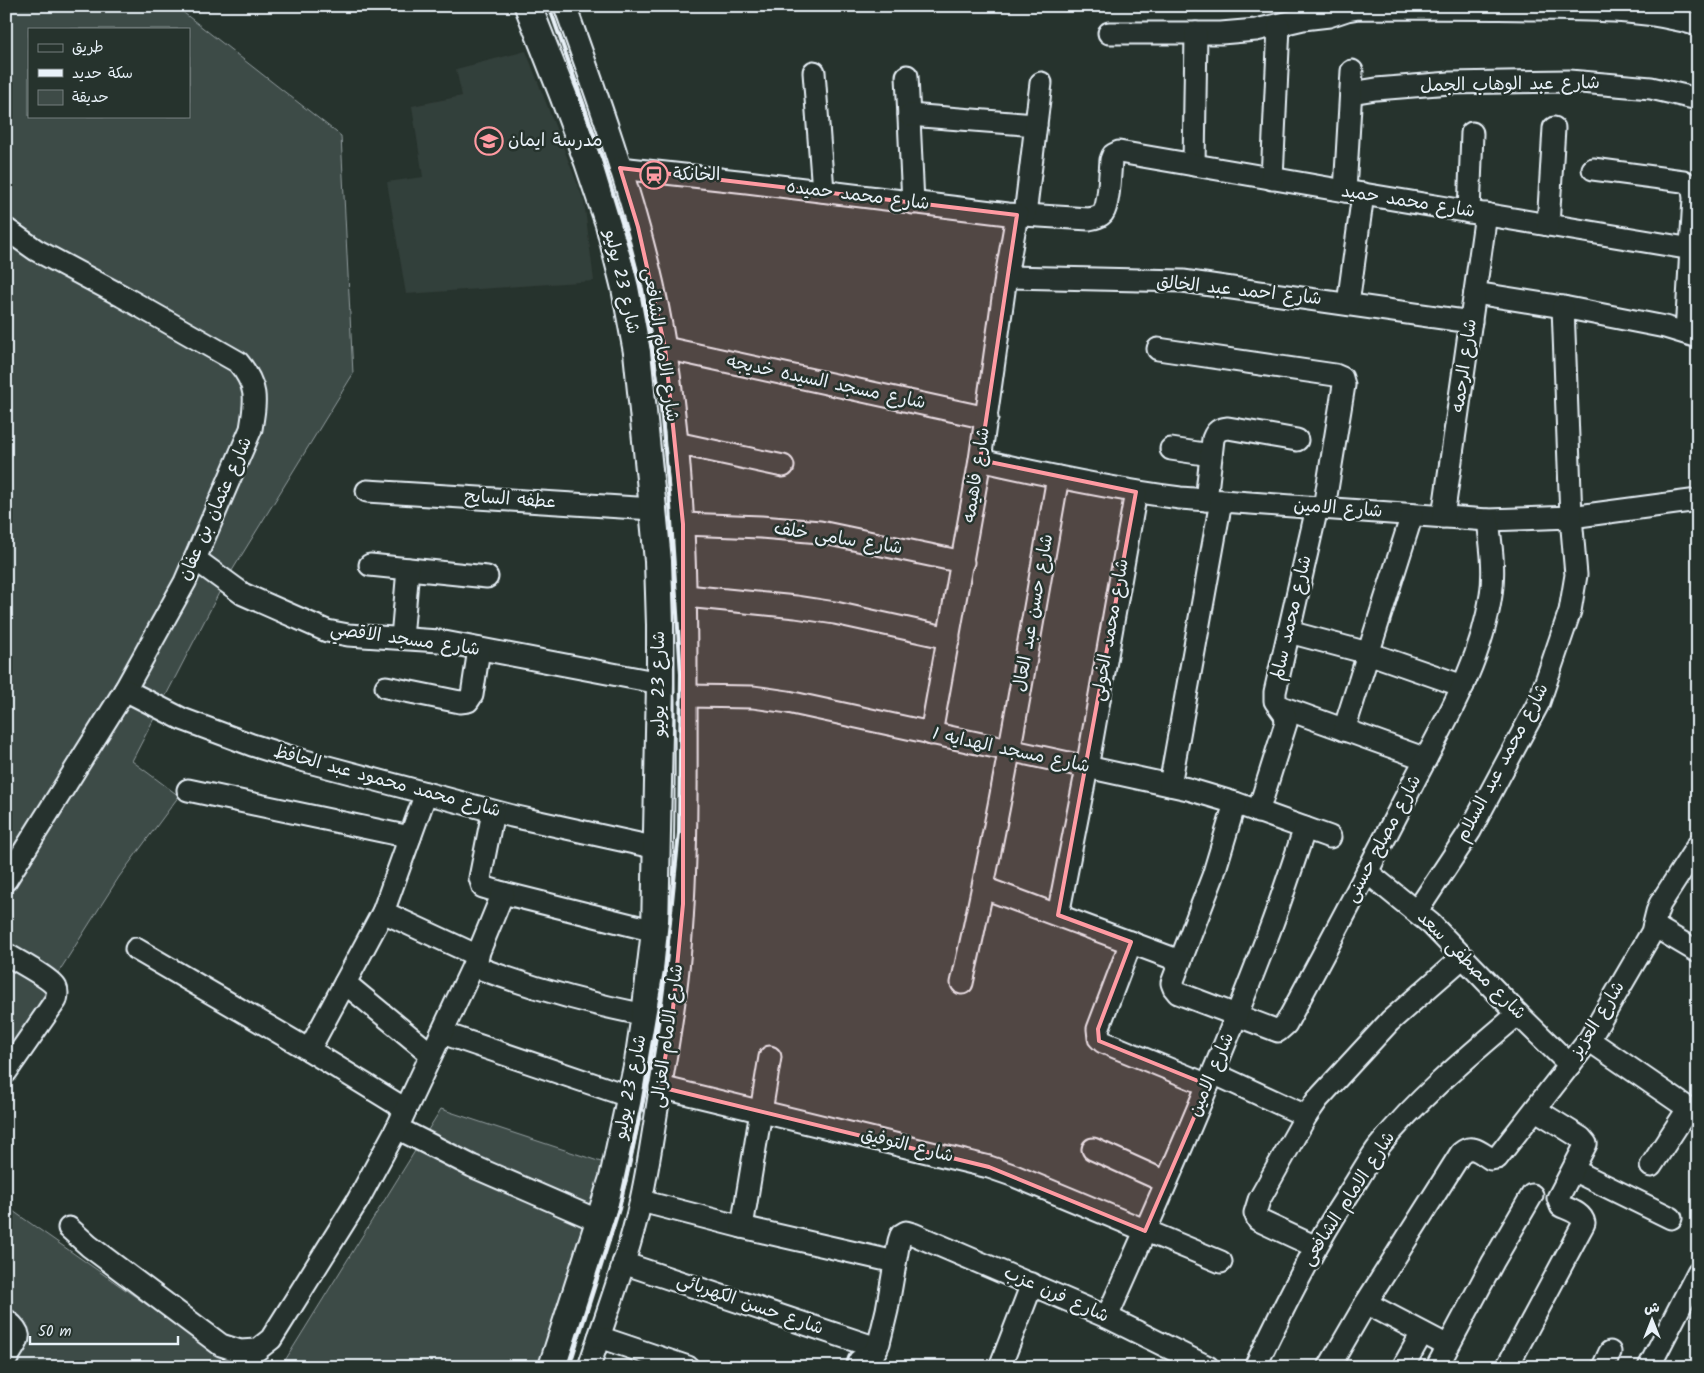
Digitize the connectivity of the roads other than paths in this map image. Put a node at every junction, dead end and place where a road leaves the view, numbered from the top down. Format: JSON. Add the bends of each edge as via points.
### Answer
{"nodes":[{"id":1,"x":528,"y":6,"type":"edge"},
{"id":2,"x":565,"y":6,"type":"edge"},
{"id":3,"x":1451,"y":7,"type":"edge"},
{"id":4,"x":1303,"y":13,"type":"edge"},
{"id":5,"x":1698,"y":25,"type":"edge"},
{"id":6,"x":1279,"y":26,"type":"junction"},
{"id":7,"x":1108,"y":33,"type":"dead end"},
{"id":8,"x":1196,"y":33,"type":"junction"},
{"id":9,"x":1352,"y":71,"type":"dead end"},
{"id":10,"x":814,"y":72,"type":"dead end"},
{"id":11,"x":907,"y":76,"type":"dead end"},
{"id":12,"x":1042,"y":83,"type":"dead end"},
{"id":13,"x":1350,"y":93,"type":"junction"},
{"id":14,"x":1698,"y":99,"type":"edge"},
{"id":15,"x":909,"y":114,"type":"junction"},
{"id":16,"x":1036,"y":125,"type":"junction"},
{"id":17,"x":1554,"y":128,"type":"dead end"},
{"id":18,"x":1472,"y":132,"type":"dead end"},
{"id":19,"x":1194,"y":165,"type":"junction"},
{"id":20,"x":620,"y":168,"type":"junction"},
{"id":21,"x":1593,"y":168,"type":"dead end"},
{"id":22,"x":1272,"y":179,"type":"junction"},
{"id":23,"x":823,"y":191,"type":"junction"},
{"id":24,"x":1354,"y":193,"type":"junction"},
{"id":25,"x":913,"y":203,"type":"junction"},
{"id":26,"x":1478,"y":213,"type":"junction"},
{"id":27,"x":1021,"y":215,"type":"junction"},
{"id":28,"x":1096,"y":217,"type":"joint"},
{"id":29,"x":1548,"y":225,"type":"junction"},
{"id":30,"x":6,"y":229,"type":"edge"},
{"id":31,"x":1694,"y":249,"type":"edge"},
{"id":32,"x":1006,"y":277,"type":"junction"},
{"id":33,"x":1475,"y":293,"type":"junction"},
{"id":34,"x":1348,"y":304,"type":"junction"},
{"id":35,"x":1563,"y":307,"type":"junction"},
{"id":36,"x":1471,"y":322,"type":"junction"},
{"id":37,"x":1692,"y":335,"type":"edge"},
{"id":38,"x":665,"y":348,"type":"junction"},
{"id":39,"x":1158,"y":349,"type":"dead end"},
{"id":40,"x":987,"y":418,"type":"junction"},
{"id":41,"x":1297,"y":440,"type":"dead end"},
{"id":42,"x":676,"y":443,"type":"junction"},
{"id":43,"x":1171,"y":449,"type":"dead end"},
{"id":44,"x":1211,"y":455,"type":"junction"},
{"id":45,"x":980,"y":460,"type":"junction"},
{"id":46,"x":783,"y":466,"type":"dead end"},
{"id":47,"x":1058,"y":477,"type":"junction"},
{"id":48,"x":367,"y":491,"type":"dead end"},
{"id":49,"x":1136,"y":492,"type":"junction"},
{"id":50,"x":1213,"y":500,"type":"junction"},
{"id":51,"x":1698,"y":500,"type":"edge"},
{"id":52,"x":1320,"y":508,"type":"junction"},
{"id":53,"x":653,"y":509,"type":"junction"},
{"id":54,"x":1412,"y":515,"type":"junction"},
{"id":55,"x":1443,"y":517,"type":"junction"},
{"id":56,"x":1571,"y":517,"type":"junction"},
{"id":57,"x":1488,"y":520,"type":"junction"},
{"id":58,"x":683,"y":524,"type":"junction"},
{"id":59,"x":195,"y":560,"type":"junction"},
{"id":60,"x":963,"y":562,"type":"junction"},
{"id":61,"x":370,"y":565,"type":"dead end"},
{"id":62,"x":408,"y":569,"type":"junction"},
{"id":63,"x":487,"y":577,"type":"dead end"},
{"id":64,"x":686,"y":596,"type":"junction"},
{"id":65,"x":1289,"y":632,"type":"junction"},
{"id":66,"x":402,"y":638,"type":"junction"},
{"id":67,"x":949,"y":638,"type":"junction"},
{"id":68,"x":479,"y":649,"type":"junction"},
{"id":69,"x":1368,"y":653,"type":"junction"},
{"id":70,"x":660,"y":682,"type":"junction"},
{"id":71,"x":1463,"y":686,"type":"junction"},
{"id":72,"x":386,"y":687,"type":"dead end"},
{"id":73,"x":125,"y":690,"type":"junction"},
{"id":74,"x":686,"y":696,"type":"junction"},
{"id":75,"x":1281,"y":707,"type":"junction"},
{"id":76,"x":1344,"y":730,"type":"junction"},
{"id":77,"x":931,"y":734,"type":"junction"},
{"id":78,"x":1010,"y":749,"type":"junction"},
{"id":79,"x":1426,"y":759,"type":"junction"},
{"id":80,"x":1087,"y":768,"type":"junction"},
{"id":81,"x":1170,"y":785,"type":"junction"},
{"id":82,"x":188,"y":790,"type":"dead end"},
{"id":83,"x":426,"y":793,"type":"junction"},
{"id":84,"x":1235,"y":803,"type":"junction"},
{"id":85,"x":494,"y":812,"type":"junction"},
{"id":86,"x":1258,"y":812,"type":"junction"},
{"id":87,"x":1305,"y":828,"type":"junction"},
{"id":88,"x":410,"y":837,"type":"junction"},
{"id":89,"x":1330,"y":837,"type":"dead end"},
{"id":90,"x":1698,"y":845,"type":"edge"},
{"id":91,"x":657,"y":848,"type":"junction"},
{"id":92,"x":1367,"y":872,"type":"junction"},
{"id":93,"x":6,"y":880,"type":"edge"},
{"id":94,"x":984,"y":888,"type":"junction"},
{"id":95,"x":503,"y":893,"type":"junction"},
{"id":96,"x":1417,"y":911,"type":"junction"},
{"id":97,"x":384,"y":912,"type":"junction"},
{"id":98,"x":1058,"y":915,"type":"junction"},
{"id":99,"x":1654,"y":926,"type":"junction"},
{"id":100,"x":655,"y":931,"type":"junction"},
{"id":101,"x":1131,"y":942,"type":"junction"},
{"id":102,"x":136,"y":949,"type":"dead end"},
{"id":103,"x":1698,"y":952,"type":"edge"},
{"id":104,"x":6,"y":954,"type":"edge"},
{"id":105,"x":1463,"y":957,"type":"junction"},
{"id":106,"x":475,"y":961,"type":"junction"},
{"id":107,"x":1176,"y":969,"type":"junction"},
{"id":108,"x":345,"y":984,"type":"junction"},
{"id":109,"x":962,"y":984,"type":"dead end"},
{"id":110,"x":1518,"y":1014,"type":"junction"},
{"id":111,"x":645,"y":1015,"type":"junction"},
{"id":112,"x":1237,"y":1016,"type":"junction"},
{"id":113,"x":442,"y":1032,"type":"junction"},
{"id":114,"x":1589,"y":1040,"type":"junction"},
{"id":115,"x":309,"y":1050,"type":"junction"},
{"id":116,"x":431,"y":1054,"type":"junction"},
{"id":117,"x":770,"y":1057,"type":"dead end"},
{"id":118,"x":1570,"y":1065,"type":"junction"},
{"id":119,"x":6,"y":1072,"type":"edge"},
{"id":120,"x":1210,"y":1079,"type":"junction"},
{"id":121,"x":660,"y":1087,"type":"junction"},
{"id":122,"x":630,"y":1097,"type":"junction"},
{"id":123,"x":761,"y":1110,"type":"junction"},
{"id":124,"x":1536,"y":1110,"type":"junction"},
{"id":125,"x":1693,"y":1112,"type":"edge"},
{"id":126,"x":1306,"y":1116,"type":"junction"},
{"id":127,"x":401,"y":1119,"type":"junction"},
{"id":128,"x":1093,"y":1150,"type":"dead end"},
{"id":129,"x":1650,"y":1166,"type":"dead end"},
{"id":130,"x":1573,"y":1170,"type":"junction"},
{"id":131,"x":1166,"y":1182,"type":"junction"},
{"id":132,"x":1532,"y":1195,"type":"dead end"},
{"id":133,"x":641,"y":1201,"type":"junction"},
{"id":134,"x":1671,"y":1218,"type":"dead end"},
{"id":135,"x":599,"y":1221,"type":"junction"},
{"id":136,"x":742,"y":1227,"type":"junction"},
{"id":137,"x":69,"y":1228,"type":"dead end"},
{"id":138,"x":1145,"y":1231,"type":"junction"},
{"id":139,"x":1316,"y":1247,"type":"junction"},
{"id":140,"x":895,"y":1262,"type":"junction"},
{"id":141,"x":1221,"y":1262,"type":"dead end"},
{"id":142,"x":623,"y":1263,"type":"junction"},
{"id":143,"x":1698,"y":1272,"type":"edge"},
{"id":144,"x":1032,"y":1284,"type":"junction"},
{"id":145,"x":1366,"y":1303,"type":"junction"},
{"id":146,"x":1107,"y":1317,"type":"junction"},
{"id":147,"x":6,"y":1320,"type":"edge"},
{"id":148,"x":1422,"y":1333,"type":"junction"},
{"id":149,"x":599,"y":1337,"type":"junction"},
{"id":150,"x":1448,"y":1346,"type":"junction"},
{"id":151,"x":6,"y":1360,"type":"edge"},
{"id":152,"x":870,"y":1360,"type":"edge"},
{"id":153,"x":1181,"y":1361,"type":"edge"},
{"id":154,"x":552,"y":1367,"type":"edge"},
{"id":155,"x":589,"y":1367,"type":"edge"},
{"id":156,"x":688,"y":1367,"type":"edge"},
{"id":157,"x":1000,"y":1367,"type":"edge"},
{"id":158,"x":1208,"y":1367,"type":"edge"},
{"id":159,"x":1255,"y":1367,"type":"edge"},
{"id":160,"x":1329,"y":1367,"type":"edge"},
{"id":161,"x":1403,"y":1367,"type":"edge"},
{"id":162,"x":1437,"y":1367,"type":"edge"},
{"id":163,"x":1507,"y":1367,"type":"edge"},
{"id":164,"x":1649,"y":1367,"type":"edge"}],
"edges":[{"from":1,"to":53,"type":"street","name":"شارع 23 يوليو","via":[[588,162],[609,224],[623,280],[636,352]]},
{"from":2,"to":20,"type":"street","name":"شارع الامام الشافعى"},
{"from":3,"to":4,"type":"street","via":[[1359,8],[1329,16]]},
{"from":3,"to":5,"type":"street","via":[[1606,10]]},
{"from":4,"to":6,"type":"street"},
{"from":6,"to":8,"type":"street"},
{"from":6,"to":22,"type":"street"},
{"from":7,"to":8,"type":"street"},
{"from":8,"to":19,"type":"street"},
{"from":9,"to":13,"type":"street"},
{"from":10,"to":23,"type":"street"},
{"from":11,"to":15,"type":"street"},
{"from":12,"to":16,"type":"street","name":"شارع فاهيمه"},
{"from":13,"to":14,"type":"street","name":"شارع عبد الوهاب الجمل","via":[[1450,83],[1569,81],[1650,88]]},
{"from":13,"to":24,"type":"street"},
{"from":15,"to":16,"type":"street"},
{"from":15,"to":25,"type":"street"},
{"from":16,"to":27,"type":"street","name":"شارع فاهيمه"},
{"from":17,"to":29,"type":"street"},
{"from":18,"to":26,"type":"street","name":"شارع الرحمه"},
{"from":19,"to":22,"type":"street","name":"شارع محمد حميد"},
{"from":19,"to":28,"type":"street","name":"شارع محمد حميد","via":[[1119,152],[1113,155],[1106,206]]},
{"from":20,"to":23,"type":"street","name":"شارع محمد حميده"},
{"from":20,"to":38,"type":"street","name":"شارع الامام الشافعى","via":[[653,287]]},
{"from":21,"to":31,"type":"street","via":[[1690,184],[1694,198]]},
{"from":22,"to":24,"type":"street","name":"شارع محمد حميد"},
{"from":23,"to":25,"type":"street","name":"شارع محمد حميده"},
{"from":24,"to":26,"type":"street","name":"شارع محمد حميد"},
{"from":24,"to":34,"type":"street"},
{"from":25,"to":27,"type":"street","name":"شارع محمد حميده"},
{"from":26,"to":29,"type":"street","name":"شارع محمد حميد"},
{"from":26,"to":33,"type":"street","name":"شارع الرحمه"},
{"from":27,"to":28,"type":"street","name":"شارع محمد حميده"},
{"from":27,"to":32,"type":"street","name":"شارع فاهيمه"},
{"from":29,"to":31,"type":"street","name":"شارع محمد حميد"},
{"from":30,"to":59,"type":"street","name":"شارع عثمان بن عفان","via":[[36,250],[238,362],[250,376],[255,394],[251,429]]},
{"from":31,"to":37,"type":"street"},
{"from":32,"to":34,"type":"street","name":"شارع احمد عبد الخالق","via":[[1183,282]]},
{"from":32,"to":40,"type":"street","name":"شارع فاهيمه"},
{"from":33,"to":35,"type":"street"},
{"from":33,"to":36,"type":"street","name":"شارع الرحمه"},
{"from":34,"to":36,"type":"street","name":"شارع احمد عبد الخالق"},
{"from":35,"to":37,"type":"street"},
{"from":35,"to":56,"type":"street","name":"شارع محمد عبد السلام"},
{"from":36,"to":55,"type":"street","name":"شارع الرحمه"},
{"from":38,"to":40,"type":"street","name":"شارع مسجد السيده خديجه"},
{"from":38,"to":42,"type":"street","name":"شارع الامام الشافعى"},
{"from":39,"to":52,"type":"street","name":"شارع محمد سالم","via":[[1342,378],[1344,385]]},
{"from":40,"to":45,"type":"street","name":"شارع فاهيمه"},
{"from":41,"to":44,"type":"street","via":[[1228,428],[1215,433]]},
{"from":42,"to":46,"type":"street"},
{"from":42,"to":58,"type":"street","name":"شارع الامام الشافعى"},
{"from":43,"to":44,"type":"street"},
{"from":44,"to":50,"type":"street"},
{"from":45,"to":47,"type":"street","name":"شارع الامين"},
{"from":45,"to":60,"type":"street","name":"شارع فاهيمه"},
{"from":47,"to":49,"type":"street","name":"شارع الامين"},
{"from":47,"to":78,"type":"street","name":"شارع حسن عبد العال"},
{"from":48,"to":53,"type":"street","name":"عطفه السايح"},
{"from":49,"to":50,"type":"street","name":"شارع الامين"},
{"from":49,"to":80,"type":"street","name":"شارع محمد الخولى"},
{"from":50,"to":52,"type":"street","name":"شارع الامين"},
{"from":50,"to":81,"type":"street"},
{"from":51,"to":56,"type":"street","name":"شارع الامين"},
{"from":52,"to":54,"type":"street","name":"شارع الامين"},
{"from":52,"to":65,"type":"street","name":"شارع محمد سالم"},
{"from":53,"to":70,"type":"street","name":"شارع 23 يوليو","via":[[658,561]]},
{"from":54,"to":55,"type":"street","name":"شارع الامين"},
{"from":54,"to":69,"type":"street"},
{"from":55,"to":57,"type":"street","name":"شارع الامين"},
{"from":56,"to":57,"type":"street","name":"شارع الامين"},
{"from":56,"to":96,"type":"street","name":"شارع محمد عبد السلام","via":[[1576,574],[1570,610],[1539,702],[1470,831]]},
{"from":57,"to":71,"type":"street","name":"شارع مصلح حسنى","via":[[1493,568],[1491,596],[1484,629]]},
{"from":58,"to":60,"type":"street","name":"شارع سامى خلف","via":[[820,532]]},
{"from":58,"to":64,"type":"street","name":"شارع الامام الشافعى"},
{"from":59,"to":66,"type":"street","name":"شارع مسجد الاقصي","via":[[243,594],[327,632]]},
{"from":59,"to":73,"type":"street","name":"شارع عثمان بن عفان"},
{"from":60,"to":67,"type":"street","name":"شارع فاهيمه"},
{"from":61,"to":62,"type":"street"},
{"from":62,"to":63,"type":"street"},
{"from":62,"to":66,"type":"street"},
{"from":64,"to":67,"type":"street","via":[[835,613]]},
{"from":64,"to":74,"type":"street","name":"شارع الامام الشافعى"},
{"from":65,"to":69,"type":"street"},
{"from":65,"to":75,"type":"street","name":"شارع محمد سالم","via":[[1275,692],[1275,701]]},
{"from":66,"to":68,"type":"street","name":"شارع مسجد الاقصي"},
{"from":67,"to":77,"type":"street","name":"شارع فاهيمه"},
{"from":68,"to":70,"type":"street","name":"شارع مسجد الاقصي"},
{"from":68,"to":72,"type":"street","via":[[472,695],[468,701]]},
{"from":69,"to":71,"type":"street"},
{"from":69,"to":76,"type":"street"},
{"from":70,"to":91,"type":"street","name":"شارع 23 يوليو"},
{"from":71,"to":79,"type":"street","name":"شارع مصلح حسنى"},
{"from":73,"to":83,"type":"street","name":"شارع محمد محمود عبد الحافظ","via":[[182,719],[252,745]]},
{"from":73,"to":93,"type":"street","name":"شارع عثمان بن عفان"},
{"from":74,"to":77,"type":"street","name":"شارع مسجد الهدايه 1","via":[[753,697],[788,702]]},
{"from":74,"to":121,"type":"street","name":"شارع الامام الغزالى","via":[[682,923],[672,1019]]},
{"from":75,"to":76,"type":"street"},
{"from":75,"to":86,"type":"street","name":"شارع محمد سالم","via":[[1286,723],[1284,733]]},
{"from":76,"to":79,"type":"street"},
{"from":77,"to":78,"type":"street","name":"شارع مسجد الهدايه 1"},
{"from":78,"to":80,"type":"street","name":"شارع مسجد الهدايه 1"},
{"from":78,"to":94,"type":"street","name":"شارع حسن عبد العال"},
{"from":79,"to":92,"type":"street","name":"شارع مصلح حسنى"},
{"from":80,"to":81,"type":"street","name":"شارع مسجد الهدايه 1"},
{"from":80,"to":98,"type":"street","name":"شارع محمد الخولى"},
{"from":81,"to":84,"type":"street","name":"شارع مسجد الهدايه 1"},
{"from":82,"to":88,"type":"street"},
{"from":83,"to":85,"type":"street","name":"شارع محمد محمود عبد الحافظ"},
{"from":83,"to":88,"type":"street"},
{"from":84,"to":86,"type":"street","name":"شارع مسجد الهدايه 1"},
{"from":84,"to":107,"type":"street","via":[[1213,876]]},
{"from":85,"to":91,"type":"street","name":"شارع محمد محمود عبد الحافظ"},
{"from":85,"to":95,"type":"street","via":[[480,878],[483,887]]},
{"from":86,"to":87,"type":"street","name":"شارع مسجد الهدايه 1"},
{"from":87,"to":89,"type":"street","name":"شارع مسجد الهدايه 1"},
{"from":87,"to":112,"type":"street","name":"شارع الامين"},
{"from":88,"to":97,"type":"street"},
{"from":90,"to":99,"type":"street","name":"شارع العزيز","via":[[1660,904]]},
{"from":91,"to":100,"type":"street","name":"شارع 23 يوليو"},
{"from":92,"to":96,"type":"street","name":"شارع مصطفى سعد"},
{"from":92,"to":112,"type":"street","name":"شارع مصلح حسنى","via":[[1283,1028],[1273,1030]]},
{"from":94,"to":98,"type":"street"},
{"from":94,"to":109,"type":"street","name":"شارع حسن عبد العال"},
{"from":95,"to":100,"type":"street"},
{"from":95,"to":106,"type":"street"},
{"from":96,"to":105,"type":"street","name":"شارع مصطفى سعد"},
{"from":97,"to":106,"type":"street"},
{"from":97,"to":108,"type":"street"},
{"from":98,"to":101,"type":"street"},
{"from":99,"to":103,"type":"street"},
{"from":99,"to":114,"type":"street","name":"شارع العزيز"},
{"from":100,"to":111,"type":"street","name":"شارع 23 يوليو"},
{"from":101,"to":107,"type":"street"},
{"from":101,"to":120,"type":"street","via":[[1098,1029],[1099,1038]]},
{"from":102,"to":115,"type":"street"},
{"from":104,"to":119,"type":"street","via":[[49,980],[56,986],[57,993],[56,1000]]},
{"from":105,"to":110,"type":"street","name":"شارع مصطفى سعد"},
{"from":105,"to":126,"type":"street","via":[[1390,1021]]},
{"from":106,"to":111,"type":"street","via":[[504,977]]},
{"from":106,"to":113,"type":"street"},
{"from":107,"to":112,"type":"street","name":"شارع مصلح حسنى","via":[[1172,984],[1178,993]]},
{"from":108,"to":115,"type":"street"},
{"from":108,"to":116,"type":"street"},
{"from":110,"to":118,"type":"street","name":"شارع مصطفى سعد"},
{"from":110,"to":139,"type":"street","name":"شارع الامام الشافعى","via":[[1434,1087],[1400,1122],[1379,1147]]},
{"from":111,"to":122,"type":"street","name":"شارع 23 يوليو"},
{"from":112,"to":120,"type":"street","name":"شارع الامين"},
{"from":113,"to":116,"type":"street"},
{"from":113,"to":122,"type":"street"},
{"from":114,"to":118,"type":"street","name":"شارع العزيز"},
{"from":114,"to":125,"type":"street"},
{"from":115,"to":127,"type":"street"},
{"from":116,"to":127,"type":"street"},
{"from":117,"to":123,"type":"street"},
{"from":118,"to":124,"type":"street","name":"شارع العزيز"},
{"from":120,"to":126,"type":"street"},
{"from":120,"to":131,"type":"street","name":"شارع الامين"},
{"from":121,"to":123,"type":"street","name":"شارع التوفيق"},
{"from":121,"to":133,"type":"street","name":"شارع الامام الغزالى"},
{"from":122,"to":135,"type":"street","name":"شارع 23 يوليو","via":[[613,1178]]},
{"from":123,"to":136,"type":"street"},
{"from":123,"to":138,"type":"street","name":"شارع التوفيق","via":[[989,1167]]},
{"from":124,"to":130,"type":"street","via":[[1582,1138],[1586,1144]]},
{"from":124,"to":145,"type":"street","name":"شارع العزيز","via":[[1497,1158],[1491,1159],[1469,1148],[1461,1153]]},
{"from":125,"to":129,"type":"street"},
{"from":126,"to":139,"type":"street","via":[[1255,1213],[1258,1220]]},
{"from":127,"to":135,"type":"street","via":[[472,1166]]},
{"from":127,"to":137,"type":"street","via":[[358,1200],[271,1339],[257,1350],[240,1352],[221,1345]]},
{"from":128,"to":131,"type":"street"},
{"from":130,"to":134,"type":"street"},
{"from":130,"to":163,"type":"street","via":[[1559,1202],[1580,1215],[1584,1223]]},
{"from":131,"to":138,"type":"street","name":"شارع الامين"},
{"from":132,"to":150,"type":"street"},
{"from":133,"to":136,"type":"street"},
{"from":133,"to":142,"type":"street","name":"شارع الامام الغزالى"},
{"from":135,"to":154,"type":"street","name":"شارع 23 يوليو"},
{"from":136,"to":140,"type":"street"},
{"from":138,"to":141,"type":"street","name":"شارع التوفيق"},
{"from":138,"to":146,"type":"street","name":"شارع الامين"},
{"from":139,"to":159,"type":"street","name":"شارع الامام الشافعى"},
{"from":140,"to":144,"type":"street","name":"شارع فرن عزب","via":[[901,1235],[906,1232]]},
{"from":140,"to":152,"type":"street","via":[[887,1310]]},
{"from":142,"to":149,"type":"street","name":"شارع الامام الغزالى"},
{"from":142,"to":152,"type":"street","name":"شارع حسن الكهربائى"},
{"from":143,"to":164,"type":"street"},
{"from":144,"to":146,"type":"street","name":"شارع فرن عزب"},
{"from":144,"to":157,"type":"street"},
{"from":145,"to":148,"type":"street"},
{"from":145,"to":160,"type":"street"},
{"from":146,"to":153,"type":"street","name":"شارع فرن عزب"},
{"from":147,"to":151,"type":"street","via":[[19,1332]]},
{"from":148,"to":150,"type":"street"},
{"from":148,"to":161,"type":"street"},
{"from":149,"to":155,"type":"street","name":"شارع الامام الغزالى"},
{"from":149,"to":156,"type":"street"},
{"from":150,"to":162,"type":"street"},
{"from":153,"to":158,"type":"street","name":"شارع فرن عزب"}]}
